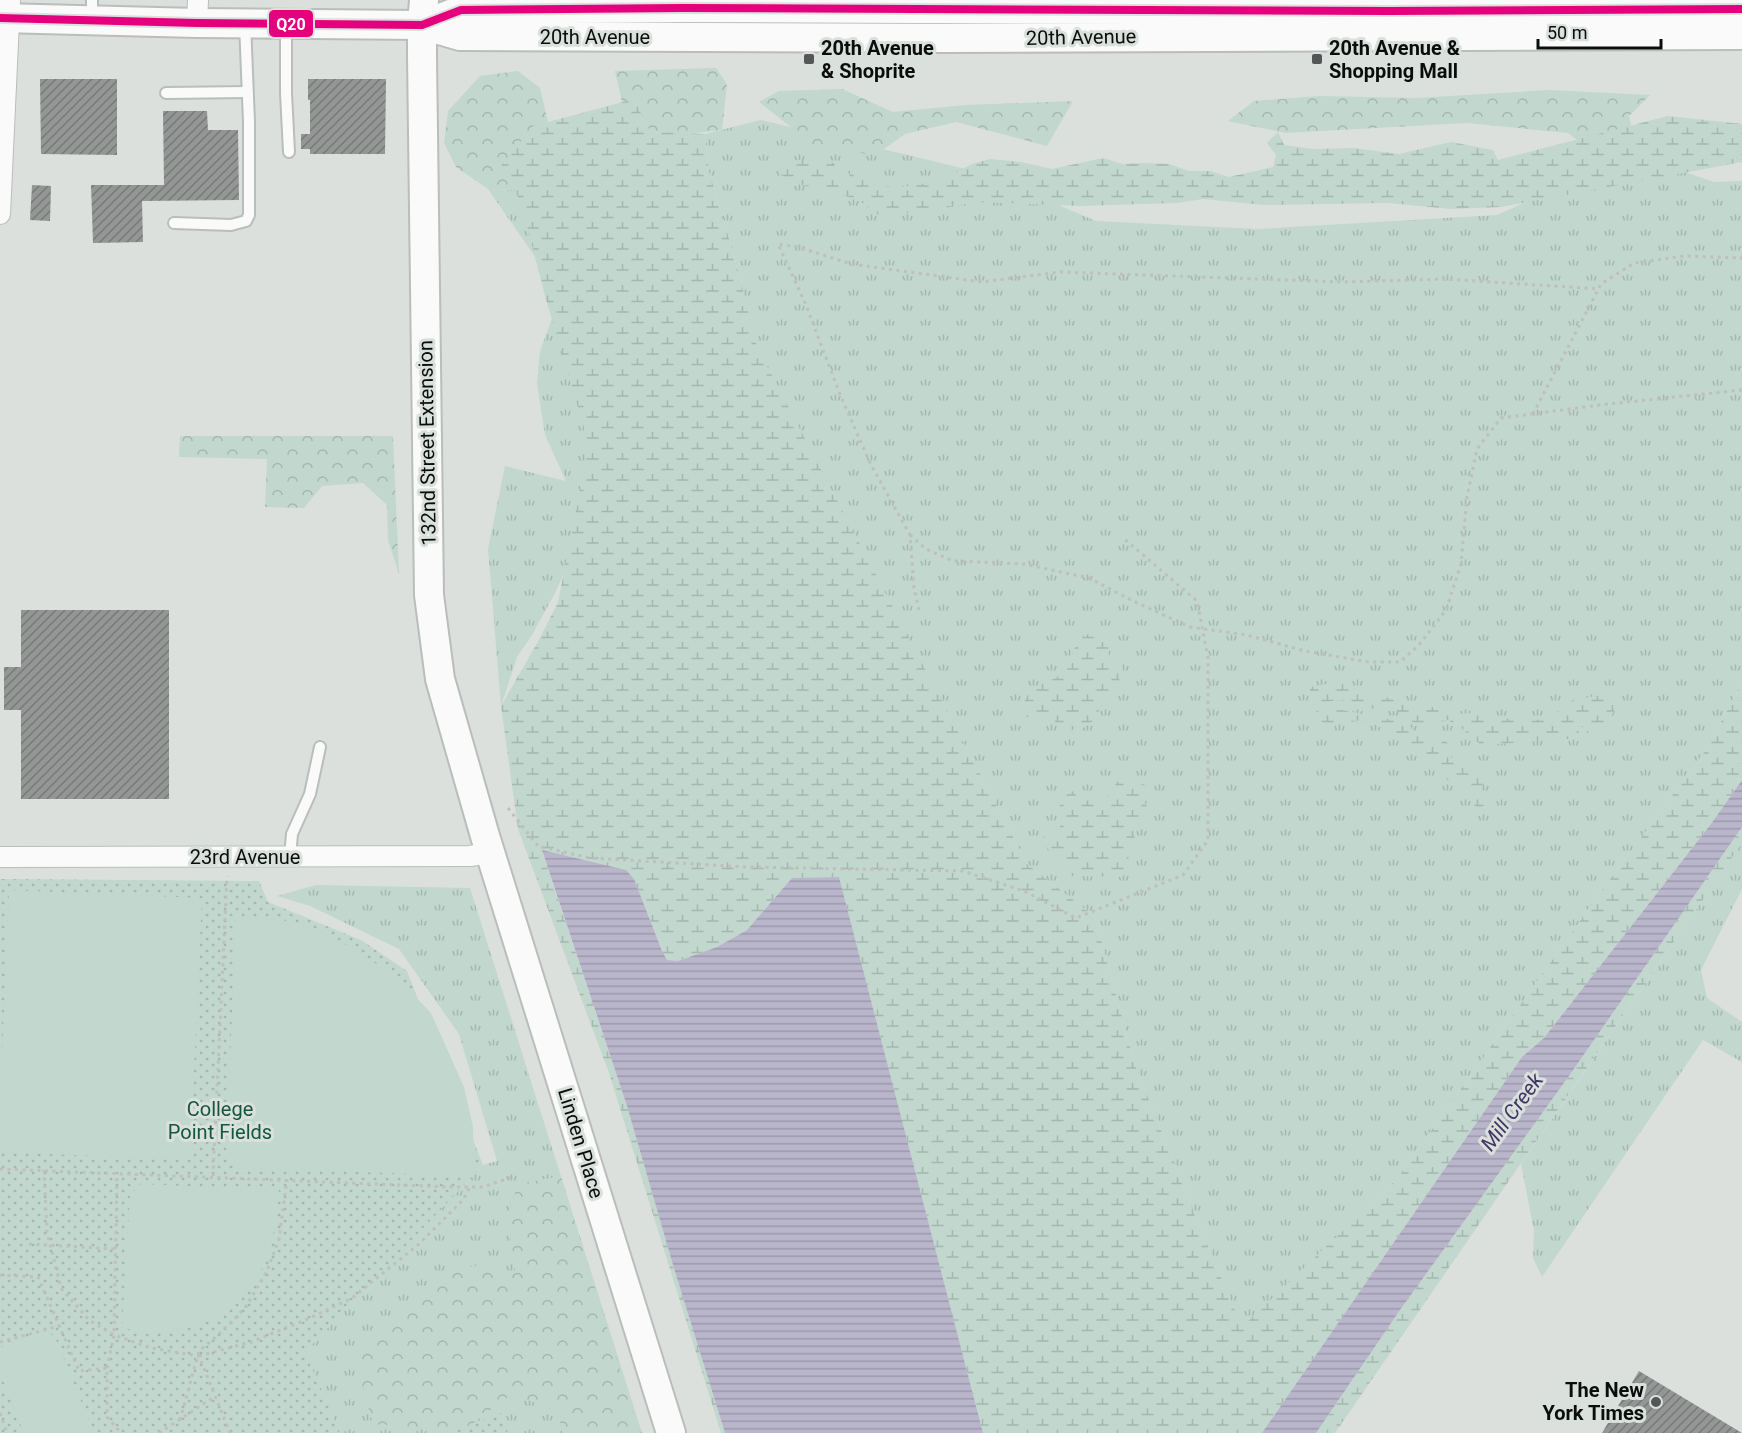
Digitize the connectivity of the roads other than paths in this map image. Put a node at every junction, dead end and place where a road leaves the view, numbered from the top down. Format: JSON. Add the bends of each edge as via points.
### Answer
{"nodes":[{"id":1,"x":1742,"y":9,"type":"edge"},
{"id":2,"x":92,"y":10,"type":"edge"},
{"id":3,"x":197,"y":11,"type":"edge"},
{"id":4,"x":6,"y":12,"type":"edge"},
{"id":5,"x":423,"y":12,"type":"edge"},
{"id":6,"x":1363,"y":19,"type":"edge"},
{"id":7,"x":245,"y":23,"type":"junction"},
{"id":8,"x":286,"y":23,"type":"junction"},
{"id":9,"x":1742,"y":35,"type":"edge"},
{"id":10,"x":248,"y":92,"type":"junction"},
{"id":11,"x":166,"y":93,"type":"dead end"},
{"id":12,"x":289,"y":152,"type":"dead end"},
{"id":13,"x":0,"y":214,"type":"edge"},
{"id":14,"x":174,"y":223,"type":"dead end"},
{"id":15,"x":320,"y":747,"type":"dead end"},
{"id":16,"x":490,"y":853,"type":"junction"},
{"id":17,"x":0,"y":857,"type":"edge"},
{"id":18,"x":290,"y":857,"type":"junction"},
{"id":19,"x":671,"y":1433,"type":"edge"}],
"edges":[{"from":1,"to":6,"type":"street","name":"20th Avenue"},
{"from":2,"to":3,"type":"street","name":"20th Avenue"},
{"from":2,"to":4,"type":"street","name":"20th Avenue"},
{"from":3,"to":7,"type":"street","name":"20th Avenue"},
{"from":4,"to":13,"type":"street"},
{"from":5,"to":6,"type":"street","name":"20th Avenue","via":[[682,8]]},
{"from":5,"to":8,"type":"street","name":"20th Avenue"},
{"from":5,"to":16,"type":"street","name":"132nd Street Extension","via":[[429,595],[440,679]]},
{"from":6,"to":9,"type":"street","name":"20th Avenue"},
{"from":7,"to":8,"type":"street","name":"20th Avenue"},
{"from":7,"to":10,"type":"lane"},
{"from":8,"to":12,"type":"lane"},
{"from":10,"to":11,"type":"lane"},
{"from":10,"to":14,"type":"lane","via":[[250,194],[246,221],[231,225]]},
{"from":15,"to":18,"type":"lane","via":[[310,794],[292,834]]},
{"from":16,"to":18,"type":"street","name":"23rd Avenue"},
{"from":16,"to":19,"type":"street","name":"Linden Place"},
{"from":17,"to":18,"type":"street","name":"23rd Avenue"}]}
